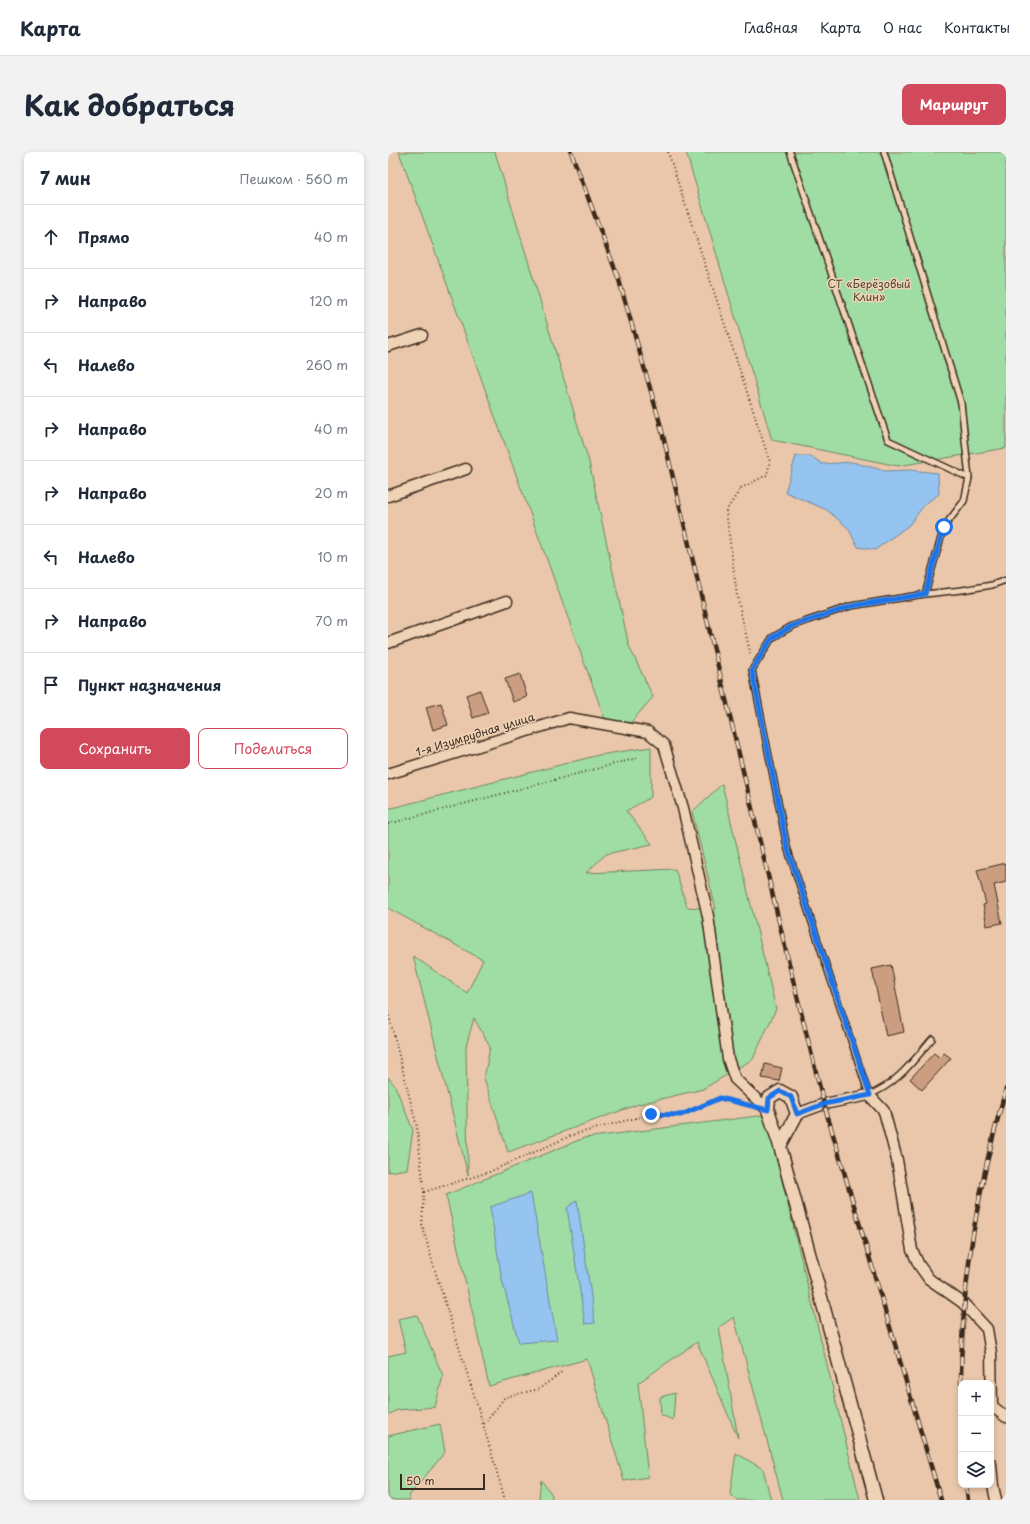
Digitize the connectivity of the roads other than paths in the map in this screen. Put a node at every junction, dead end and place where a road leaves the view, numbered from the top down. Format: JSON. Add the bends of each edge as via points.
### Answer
{"nodes":[{"id":1,"x":790,"y":152,"type":"edge"},
{"id":2,"x":884,"y":152,"type":"edge"},
{"id":3,"x":422,"y":334,"type":"dead end"},
{"id":4,"x":388,"y":346,"type":"edge"},
{"id":5,"x":466,"y":469,"type":"dead end"},
{"id":6,"x":969,"y":478,"type":"junction"},
{"id":7,"x":388,"y":496,"type":"edge"},
{"id":8,"x":1006,"y":580,"type":"edge"},
{"id":9,"x":925,"y":594,"type":"junction"},
{"id":10,"x":507,"y":601,"type":"dead end"},
{"id":11,"x":388,"y":643,"type":"edge"},
{"id":12,"x":388,"y":774,"type":"edge"},
{"id":13,"x":932,"y":1039,"type":"dead end"},
{"id":14,"x":870,"y":1095,"type":"junction"},
{"id":15,"x":768,"y":1110,"type":"junction"},
{"id":16,"x":797,"y":1114,"type":"junction"},
{"id":17,"x":780,"y":1146,"type":"junction"},
{"id":18,"x":991,"y":1380,"type":"edge"},
{"id":19,"x":994,"y":1411,"type":"edge"},
{"id":20,"x":1006,"y":1417,"type":"edge"},
{"id":21,"x":993,"y":1488,"type":"edge"},
{"id":22,"x":876,"y":1500,"type":"edge"},
{"id":23,"x":996,"y":1500,"type":"edge"}],
"edges":[{"from":1,"to":6,"type":"lane","via":[[888,440]]},
{"from":2,"to":6,"type":"lane","via":[[961,403]]},
{"from":3,"to":4,"type":"street"},
{"from":5,"to":7,"type":"street"},
{"from":6,"to":9,"type":"lane","via":[[964,501],[944,527]]},
{"from":8,"to":9,"type":"lane","via":[[992,585]]},
{"from":9,"to":14,"type":"lane","via":[[852,606],[792,626],[772,638],[752,670],[787,847]]},
{"from":10,"to":11,"type":"street"},
{"from":12,"to":15,"type":"street","name":"1-я Изумрудная улица","via":[[569,718],[648,732],[664,745],[683,808],[708,916],[728,1058],[735,1079]]},
{"from":13,"to":14,"type":"lane","via":[[899,1078],[883,1090]]},
{"from":14,"to":16,"type":"street","via":[[824,1104]]},
{"from":14,"to":18,"type":"street","via":[[884,1111],[897,1160],[912,1250],[929,1279],[963,1303],[986,1329],[991,1353]]},
{"from":15,"to":16,"type":"street","via":[[769,1098],[780,1091],[791,1097]]},
{"from":15,"to":17,"type":"street"},
{"from":16,"to":17,"type":"street"},
{"from":17,"to":22,"type":"street"},
{"from":19,"to":20,"type":"street"},
{"from":21,"to":23,"type":"street"}]}
